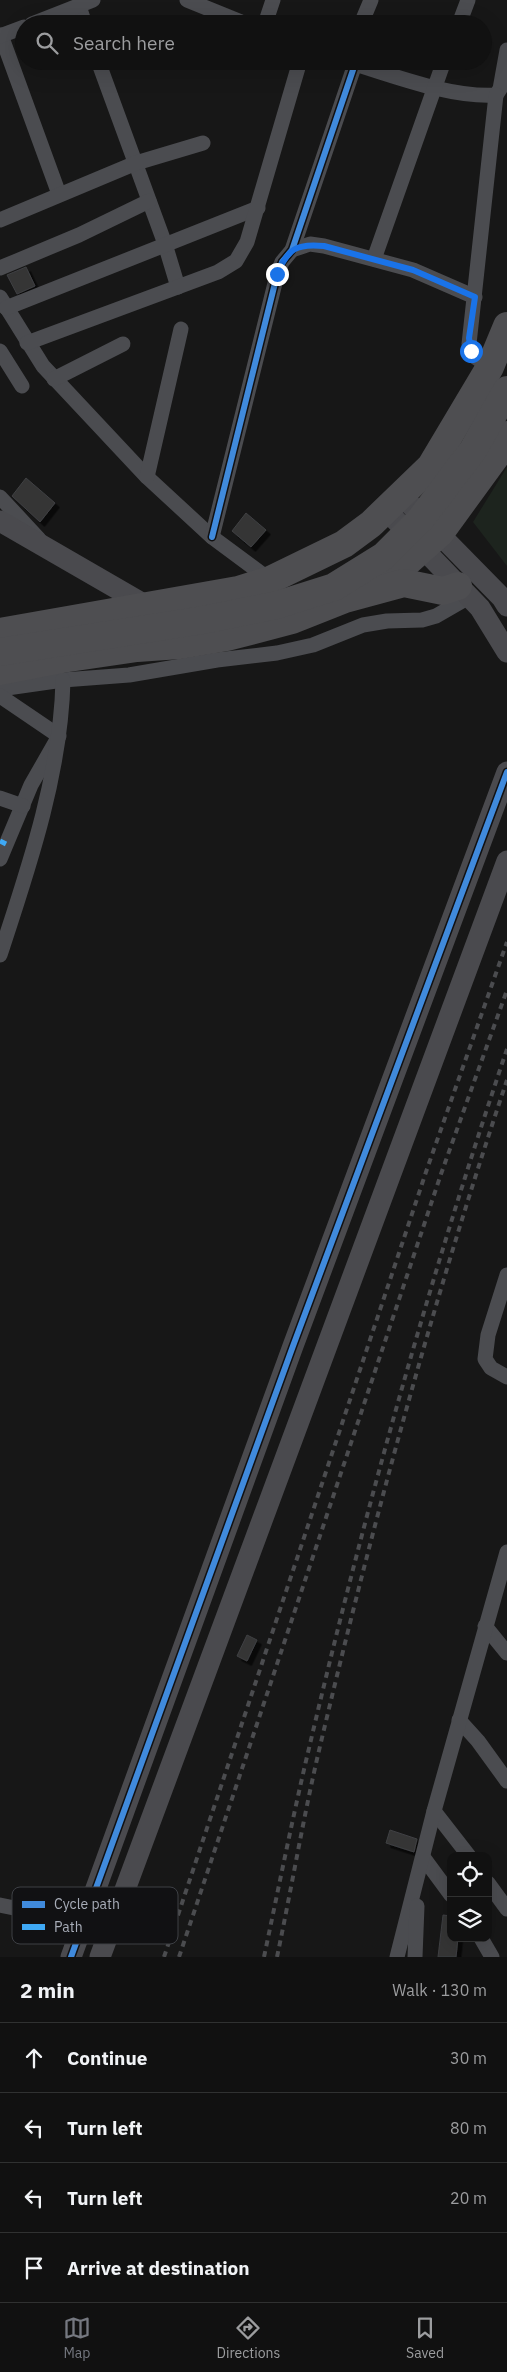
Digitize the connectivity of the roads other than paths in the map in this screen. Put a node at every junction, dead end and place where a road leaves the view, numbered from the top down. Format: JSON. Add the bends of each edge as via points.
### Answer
{"nodes":[{"id":1,"x":186,"y":0,"type":"edge"},
{"id":2,"x":273,"y":0,"type":"edge"},
{"id":3,"x":371,"y":0,"type":"edge"},
{"id":4,"x":468,"y":0,"type":"edge"},
{"id":5,"x":86,"y":3,"type":"edge"},
{"id":6,"x":55,"y":15,"type":"edge"},
{"id":7,"x":224,"y":15,"type":"edge"},
{"id":8,"x":268,"y":15,"type":"edge"},
{"id":9,"x":365,"y":15,"type":"edge"},
{"id":10,"x":462,"y":15,"type":"edge"},
{"id":11,"x":15,"y":30,"type":"edge"},
{"id":12,"x":1,"y":35,"type":"edge"},
{"id":13,"x":507,"y":50,"type":"edge"},
{"id":14,"x":101,"y":70,"type":"edge"},
{"id":15,"x":297,"y":70,"type":"edge"},
{"id":16,"x":346,"y":70,"type":"edge"},
{"id":17,"x":376,"y":70,"type":"edge"},
{"id":18,"x":441,"y":70,"type":"edge"},
{"id":19,"x":434,"y":87,"type":"junction"},
{"id":20,"x":496,"y":95,"type":"junction"},
{"id":21,"x":203,"y":143,"type":"dead end"},
{"id":22,"x":136,"y":163,"type":"junction"},
{"id":23,"x":59,"y":194,"type":"junction"},
{"id":24,"x":149,"y":201,"type":"junction"},
{"id":25,"x":258,"y":208,"type":"junction"},
{"id":26,"x":0,"y":220,"type":"edge"},
{"id":27,"x":165,"y":244,"type":"junction"},
{"id":28,"x":292,"y":250,"type":"junction"},
{"id":29,"x":374,"y":259,"type":"junction"},
{"id":30,"x":0,"y":268,"type":"edge"},
{"id":31,"x":178,"y":288,"type":"junction"},
{"id":32,"x":475,"y":297,"type":"junction"},
{"id":33,"x":3,"y":303,"type":"edge"},
{"id":34,"x":507,"y":326,"type":"edge"},
{"id":35,"x":181,"y":329,"type":"dead end"},
{"id":36,"x":27,"y":343,"type":"junction"},
{"id":37,"x":123,"y":344,"type":"dead end"},
{"id":38,"x":0,"y":351,"type":"edge"},
{"id":39,"x":490,"y":367,"type":"junction"},
{"id":40,"x":54,"y":379,"type":"junction"},
{"id":41,"x":22,"y":386,"type":"dead end"},
{"id":42,"x":507,"y":390,"type":"edge"},
{"id":43,"x":507,"y":435,"type":"edge"},
{"id":44,"x":147,"y":477,"type":"junction"},
{"id":45,"x":0,"y":497,"type":"edge"},
{"id":46,"x":393,"y":502,"type":"junction"},
{"id":47,"x":0,"y":521,"type":"edge"},
{"id":48,"x":9,"y":535,"type":"edge"},
{"id":49,"x":212,"y":536,"type":"junction"},
{"id":50,"x":431,"y":540,"type":"junction"},
{"id":51,"x":48,"y":550,"type":"junction"},
{"id":52,"x":270,"y":580,"type":"junction"},
{"id":53,"x":464,"y":591,"type":"junction"},
{"id":54,"x":345,"y":599,"type":"junction"},
{"id":55,"x":147,"y":606,"type":"junction"},
{"id":56,"x":507,"y":606,"type":"edge"},
{"id":57,"x":0,"y":632,"type":"edge"},
{"id":58,"x":0,"y":652,"type":"edge"},
{"id":59,"x":507,"y":652,"type":"edge"},
{"id":60,"x":0,"y":671,"type":"edge"},
{"id":61,"x":63,"y":680,"type":"junction"},
{"id":62,"x":0,"y":689,"type":"edge"},
{"id":63,"x":0,"y":696,"type":"edge"},
{"id":64,"x":59,"y":736,"type":"junction"},
{"id":65,"x":507,"y":772,"type":"edge"},
{"id":66,"x":0,"y":798,"type":"edge"},
{"id":67,"x":23,"y":806,"type":"junction"},
{"id":68,"x":3,"y":843,"type":"edge"},
{"id":69,"x":0,"y":859,"type":"edge"},
{"id":70,"x":507,"y":861,"type":"edge"},
{"id":71,"x":1,"y":949,"type":"edge"},
{"id":72,"x":507,"y":1275,"type":"edge"},
{"id":73,"x":507,"y":1377,"type":"edge"},
{"id":74,"x":507,"y":1552,"type":"edge"},
{"id":75,"x":504,"y":1575,"type":"edge"},
{"id":76,"x":485,"y":1626,"type":"junction"},
{"id":77,"x":507,"y":1653,"type":"edge"},
{"id":78,"x":459,"y":1720,"type":"junction"},
{"id":79,"x":507,"y":1782,"type":"edge"},
{"id":80,"x":434,"y":1811,"type":"junction"},
{"id":81,"x":466,"y":1852,"type":"edge"},
{"id":82,"x":421,"y":1864,"type":"junction"},
{"id":83,"x":96,"y":1887,"type":"edge"},
{"id":84,"x":126,"y":1887,"type":"edge"},
{"id":85,"x":492,"y":1888,"type":"edge"},
{"id":86,"x":447,"y":1891,"type":"edge"},
{"id":87,"x":507,"y":1909,"type":"edge"},
{"id":88,"x":483,"y":1942,"type":"edge"},
{"id":89,"x":75,"y":1944,"type":"edge"},
{"id":90,"x":105,"y":1944,"type":"edge"},
{"id":91,"x":71,"y":1957,"type":"edge"},
{"id":92,"x":100,"y":1957,"type":"edge"},
{"id":93,"x":397,"y":1957,"type":"edge"},
{"id":94,"x":415,"y":1957,"type":"edge"},
{"id":95,"x":492,"y":1957,"type":"edge"}],
"edges":[{"from":1,"to":7,"type":"street"},
{"from":2,"to":8,"type":"street"},
{"from":3,"to":9,"type":"street"},
{"from":4,"to":10,"type":"street"},
{"from":5,"to":6,"type":"street"},
{"from":11,"to":12,"type":"street"},
{"from":12,"to":23,"type":"street"},
{"from":13,"to":20,"type":"street"},
{"from":14,"to":22,"type":"street"},
{"from":15,"to":25,"type":"street"},
{"from":16,"to":28,"type":"street"},
{"from":17,"to":19,"type":"street"},
{"from":18,"to":19,"type":"street"},
{"from":19,"to":20,"type":"street","via":[[468,94]]},
{"from":19,"to":29,"type":"street"},
{"from":20,"to":32,"type":"street"},
{"from":21,"to":22,"type":"street"},
{"from":22,"to":23,"type":"street"},
{"from":22,"to":24,"type":"street"},
{"from":23,"to":26,"type":"street"},
{"from":24,"to":27,"type":"street"},
{"from":24,"to":30,"type":"street"},
{"from":25,"to":27,"type":"street"},
{"from":25,"to":31,"type":"street","via":[[247,242],[236,261]]},
{"from":27,"to":31,"type":"street"},
{"from":27,"to":33,"type":"street"},
{"from":28,"to":29,"type":"street","via":[[310,244]]},
{"from":28,"to":49,"type":"street","via":[[277,274]]},
{"from":29,"to":32,"type":"street","via":[[420,273]]},
{"from":31,"to":36,"type":"street"},
{"from":32,"to":39,"type":"street","via":[[469,344],[474,357]]},
{"from":33,"to":36,"type":"street"},
{"from":34,"to":39,"type":"highway"},
{"from":35,"to":44,"type":"street"},
{"from":36,"to":40,"type":"street"},
{"from":37,"to":40,"type":"street"},
{"from":38,"to":41,"type":"street"},
{"from":39,"to":46,"type":"highway","via":[[431,466]]},
{"from":40,"to":44,"type":"street"},
{"from":42,"to":58,"type":"highway","bridge":true,"via":[[473,450],[420,520],[384,556],[334,587],[277,605],[203,620]]},
{"from":43,"to":50,"type":"highway","via":[[496,456]]},
{"from":44,"to":49,"type":"street"},
{"from":45,"to":51,"type":"street"},
{"from":46,"to":50,"type":"street"},
{"from":46,"to":52,"type":"highway","via":[[344,544]]},
{"from":47,"to":48,"type":"street"},
{"from":48,"to":51,"type":"street"},
{"from":49,"to":52,"type":"street"},
{"from":50,"to":53,"type":"street"},
{"from":50,"to":54,"type":"highway","via":[[404,565]]},
{"from":50,"to":56,"type":"street","via":[[502,598]]},
{"from":51,"to":55,"type":"street"},
{"from":52,"to":55,"type":"highway","via":[[238,590]]},
{"from":53,"to":54,"type":"highway","via":[[443,591],[404,583]]},
{"from":53,"to":59,"type":"street","via":[[480,608]]},
{"from":53,"to":61,"type":"street","via":[[436,616],[363,625],[313,645],[277,653],[129,675]]},
{"from":54,"to":60,"type":"highway","via":[[292,620],[227,637],[62,659]]},
{"from":55,"to":57,"type":"highway"},
{"from":61,"to":62,"type":"street"},
{"from":61,"to":64,"type":"street"},
{"from":63,"to":64,"type":"street"},
{"from":64,"to":67,"type":"street","via":[[36,773]]},
{"from":64,"to":71,"type":"street","via":[[40,823]]},
{"from":65,"to":83,"type":"street"},
{"from":66,"to":67,"type":"street"},
{"from":67,"to":68,"type":"street"},
{"from":68,"to":69,"type":"street"},
{"from":70,"to":84,"type":"street"},
{"from":72,"to":73,"type":"street","via":[[488,1334],[485,1359],[491,1368]]},
{"from":74,"to":75,"type":"street"},
{"from":75,"to":76,"type":"street"},
{"from":76,"to":77,"type":"street"},
{"from":76,"to":78,"type":"street"},
{"from":78,"to":79,"type":"street"},
{"from":78,"to":80,"type":"street"},
{"from":80,"to":81,"type":"street"},
{"from":80,"to":82,"type":"street"},
{"from":82,"to":86,"type":"street"},
{"from":82,"to":93,"type":"street"},
{"from":82,"to":94,"type":"street"},
{"from":85,"to":87,"type":"street"},
{"from":88,"to":95,"type":"street"},
{"from":89,"to":91,"type":"street"},
{"from":90,"to":92,"type":"street"}]}
